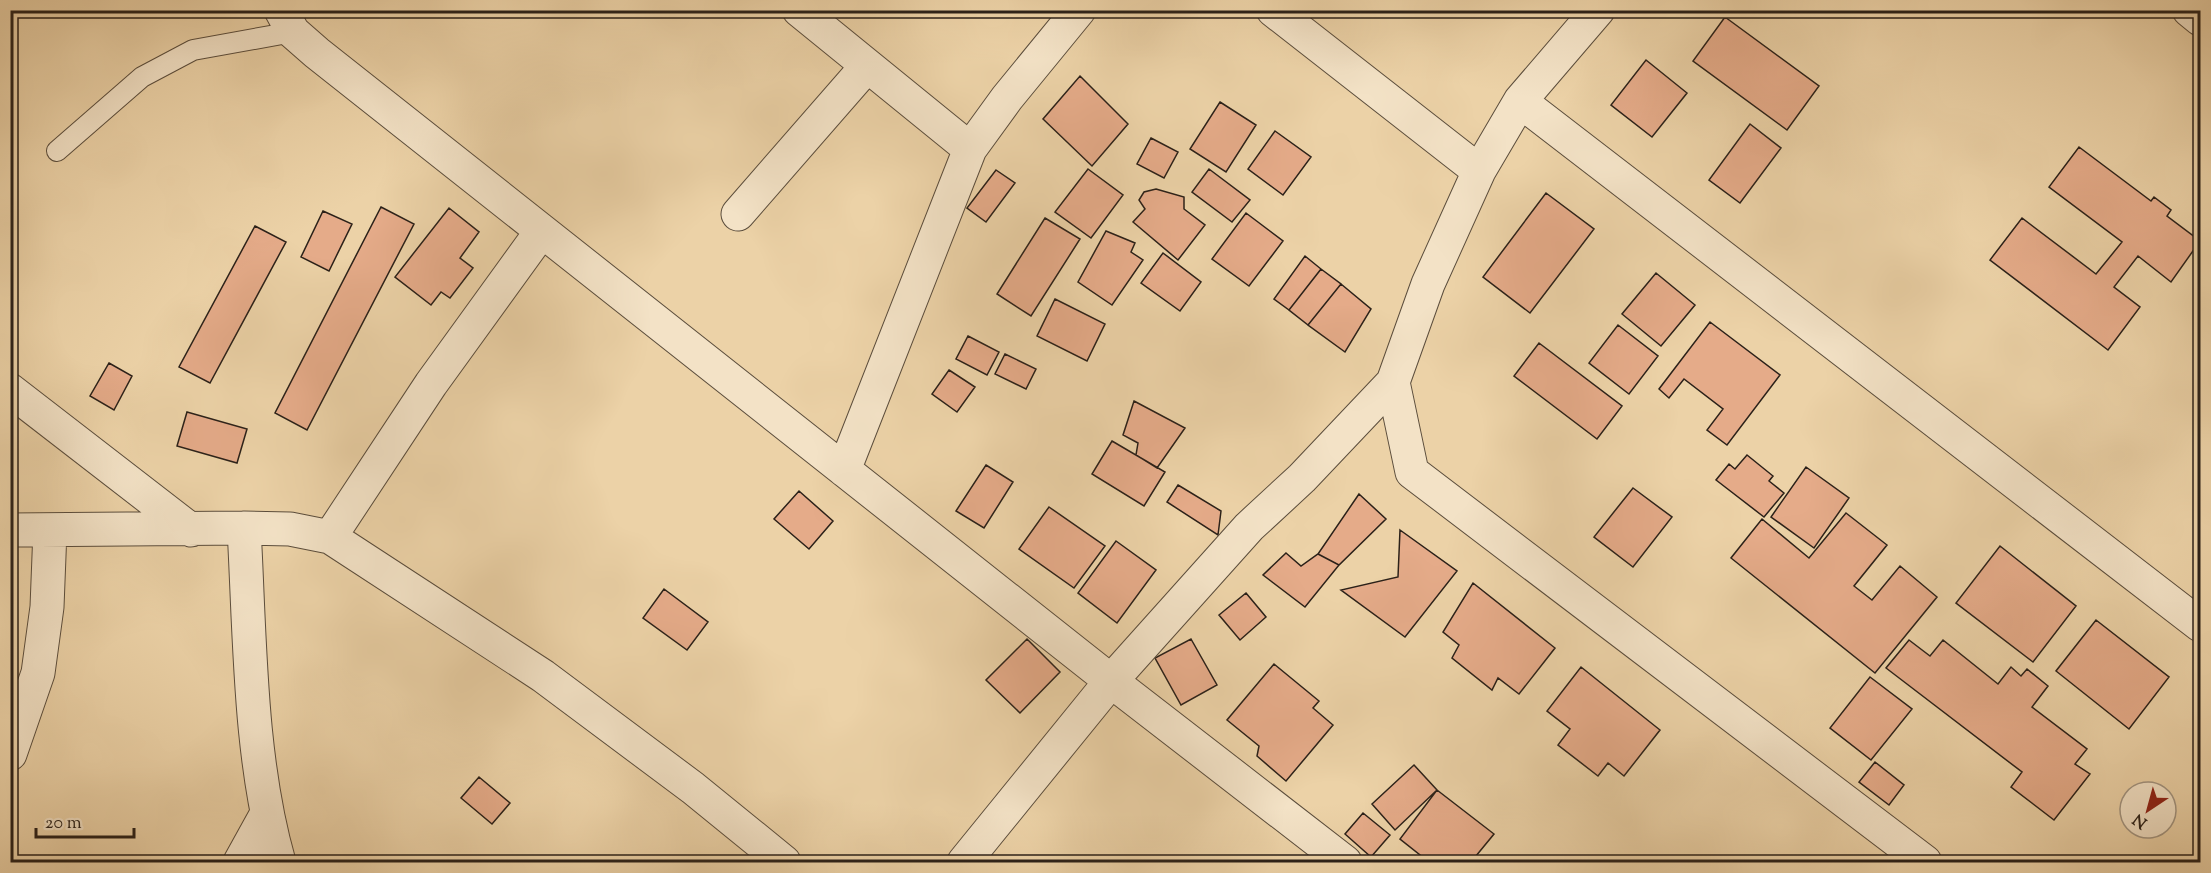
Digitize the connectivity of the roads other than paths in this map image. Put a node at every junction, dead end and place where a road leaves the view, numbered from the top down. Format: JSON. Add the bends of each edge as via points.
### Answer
{"nodes":[{"id":1,"x":799,"y":10,"type":"edge"},
{"id":2,"x":1079,"y":10,"type":"edge"},
{"id":3,"x":1274,"y":10,"type":"edge"},
{"id":4,"x":1598,"y":10,"type":"edge"},
{"id":5,"x":2189,"y":10,"type":"edge"},
{"id":6,"x":2200,"y":19,"type":"edge"},
{"id":7,"x":287,"y":21,"type":"edge"},
{"id":8,"x":867,"y":66,"type":"junction"},
{"id":9,"x":1520,"y":100,"type":"junction"},
{"id":10,"x":970,"y":149,"type":"junction"},
{"id":11,"x":57,"y":151,"type":"dead end"},
{"id":12,"x":1479,"y":171,"type":"junction"},
{"id":13,"x":738,"y":214,"type":"dead end"},
{"id":14,"x":541,"y":232,"type":"junction"},
{"id":15,"x":1393,"y":382,"type":"junction"},
{"id":16,"x":10,"y":390,"type":"edge"},
{"id":17,"x":844,"y":470,"type":"junction"},
{"id":18,"x":244,"y":528,"type":"junction"},
{"id":19,"x":10,"y":530,"type":"edge"},
{"id":20,"x":50,"y":530,"type":"junction"},
{"id":21,"x":190,"y":530,"type":"junction"},
{"id":22,"x":330,"y":537,"type":"junction"},
{"id":23,"x":2200,"y":625,"type":"edge"},
{"id":24,"x":1111,"y":681,"type":"junction"},
{"id":25,"x":10,"y":754,"type":"edge"},
{"id":26,"x":266,"y":815,"type":"junction"},
{"id":27,"x":240,"y":862,"type":"edge"},
{"id":28,"x":279,"y":862,"type":"edge"},
{"id":29,"x":784,"y":862,"type":"edge"},
{"id":30,"x":964,"y":862,"type":"edge"},
{"id":31,"x":1345,"y":862,"type":"edge"},
{"id":32,"x":1925,"y":862,"type":"edge"}],
"edges":[{"from":1,"to":8,"type":"street"},
{"from":2,"to":10,"type":"street"},
{"from":3,"to":12,"type":"street"},
{"from":4,"to":9,"type":"street"},
{"from":5,"to":6,"type":"street"},
{"from":7,"to":11,"type":"lane","via":[[193,50],[142,77]]},
{"from":7,"to":14,"type":"street"},
{"from":8,"to":10,"type":"street"},
{"from":8,"to":13,"type":"street"},
{"from":9,"to":12,"type":"street"},
{"from":9,"to":23,"type":"street"},
{"from":10,"to":17,"type":"street"},
{"from":12,"to":15,"type":"street","via":[[1428,284]]},
{"from":14,"to":17,"type":"street"},
{"from":14,"to":22,"type":"street","via":[[431,384]]},
{"from":15,"to":24,"type":"street","via":[[1302,478],[1249,527]]},
{"from":15,"to":32,"type":"street","via":[[1412,472]]},
{"from":16,"to":21,"type":"street"},
{"from":17,"to":24,"type":"street"},
{"from":18,"to":21,"type":"street"},
{"from":18,"to":22,"type":"street","via":[[290,529]]},
{"from":18,"to":26,"type":"street","via":[[252,678]]},
{"from":19,"to":20,"type":"street"},
{"from":20,"to":21,"type":"street"},
{"from":20,"to":25,"type":"street","via":[[47,607],[38,673]]},
{"from":22,"to":29,"type":"street","via":[[543,676]]},
{"from":24,"to":30,"type":"street"},
{"from":24,"to":31,"type":"street"},
{"from":26,"to":27,"type":"street"},
{"from":26,"to":28,"type":"street"}]}
